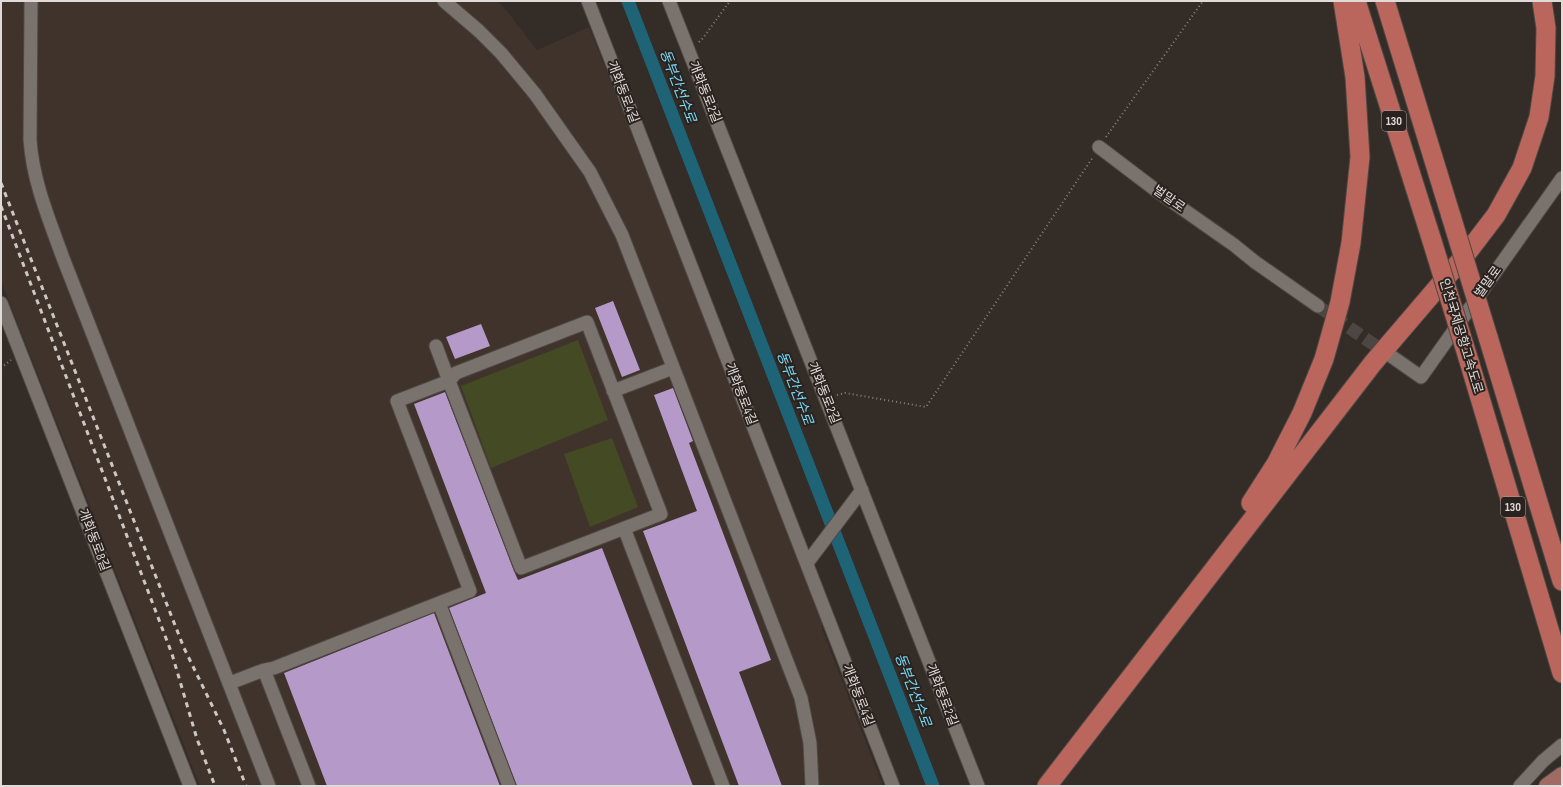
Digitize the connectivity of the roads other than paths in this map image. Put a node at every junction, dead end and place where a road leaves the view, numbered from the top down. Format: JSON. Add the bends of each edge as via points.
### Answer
{"nodes":[{"id":1,"x":31,"y":1,"type":"edge"},
{"id":2,"x":444,"y":1,"type":"edge"},
{"id":3,"x":588,"y":1,"type":"edge"},
{"id":4,"x":669,"y":1,"type":"edge"},
{"id":5,"x":1343,"y":1,"type":"edge"},
{"id":6,"x":1356,"y":1,"type":"edge"},
{"id":7,"x":1385,"y":1,"type":"edge"},
{"id":8,"x":1542,"y":1,"type":"edge"},
{"id":9,"x":1099,"y":147,"type":"road end"},
{"id":10,"x":1562,"y":178,"type":"edge"},
{"id":11,"x":1,"y":303,"type":"edge"},
{"id":12,"x":1318,"y":306,"type":"tunnel mouth"},
{"id":13,"x":436,"y":346,"type":"dead end"},
{"id":14,"x":1391,"y":356,"type":"tunnel mouth"},
{"id":15,"x":673,"y":368,"type":"junction"},
{"id":16,"x":449,"y":381,"type":"junction"},
{"id":17,"x":614,"y":391,"type":"junction"},
{"id":18,"x":858,"y":495,"type":"junction"},
{"id":19,"x":624,"y":528,"type":"junction"},
{"id":20,"x":807,"y":564,"type":"junction"},
{"id":21,"x":1562,"y":581,"type":"edge"},
{"id":22,"x":439,"y":603,"type":"junction"},
{"id":23,"x":264,"y":670,"type":"junction"},
{"id":24,"x":1562,"y":673,"type":"edge"},
{"id":25,"x":230,"y":683,"type":"junction"},
{"id":26,"x":1562,"y":745,"type":"edge"},
{"id":27,"x":1562,"y":775,"type":"edge"},
{"id":28,"x":185,"y":783,"type":"edge"},
{"id":29,"x":269,"y":786,"type":"edge"},
{"id":30,"x":309,"y":786,"type":"edge"},
{"id":31,"x":509,"y":786,"type":"edge"},
{"id":32,"x":723,"y":786,"type":"edge"},
{"id":33,"x":812,"y":786,"type":"edge"},
{"id":34,"x":894,"y":786,"type":"edge"},
{"id":35,"x":978,"y":786,"type":"edge"},
{"id":36,"x":1035,"y":786,"type":"edge"},
{"id":37,"x":1047,"y":786,"type":"edge"},
{"id":38,"x":1520,"y":786,"type":"edge"},
{"id":39,"x":1546,"y":786,"type":"edge"}],
"edges":[{"from":1,"to":25,"type":"street","via":[[30,140],[37,185],[66,266]]},
{"from":2,"to":15,"type":"street","via":[[501,53],[536,94],[590,172],[622,235]]},
{"from":3,"to":20,"type":"street","name":"개화동로4길"},
{"from":4,"to":18,"type":"street","name":"개화동로2길","via":[[826,398]]},
{"from":5,"to":36,"type":"highway","via":[[1355,77],[1360,157],[1352,243],[1340,302],[1324,359],[1299,419],[1276,464],[1253,500]]},
{"from":6,"to":24,"type":"highway","name":"인천국제공항고속도로","number":"130","bridge":true,"via":[[1469,361]]},
{"from":7,"to":21,"type":"highway","name":"인천국제공항고속도로","number":"130","bridge":true},
{"from":8,"to":37,"type":"highway","via":[[1546,28],[1545,76],[1539,117],[1522,168],[1496,215],[1373,363]]},
{"from":9,"to":12,"type":"street","name":"벌말로"},
{"from":10,"to":14,"type":"street","name":"벌말로","via":[[1420,377]]},
{"from":11,"to":28,"type":"street","name":"개화동로8길"},
{"from":13,"to":16,"type":"street"},
{"from":15,"to":17,"type":"street"},
{"from":15,"to":33,"type":"street","via":[[801,698],[810,743]]},
{"from":16,"to":17,"type":"street","via":[[456,373],[587,322]]},
{"from":16,"to":19,"type":"street","via":[[521,568]]},
{"from":16,"to":22,"type":"street","via":[[397,401],[470,591]]},
{"from":17,"to":19,"type":"street","via":[[661,514]]},
{"from":18,"to":20,"type":"street"},
{"from":18,"to":35,"type":"street","name":"개화동로2길"},
{"from":19,"to":32,"type":"street"},
{"from":20,"to":34,"type":"street","name":"개화동로4길"},
{"from":22,"to":23,"type":"street"},
{"from":22,"to":31,"type":"street"},
{"from":23,"to":25,"type":"street"},
{"from":23,"to":30,"type":"street"},
{"from":25,"to":29,"type":"street"},
{"from":26,"to":38,"type":"street"},
{"from":27,"to":39,"type":"main road"}]}
